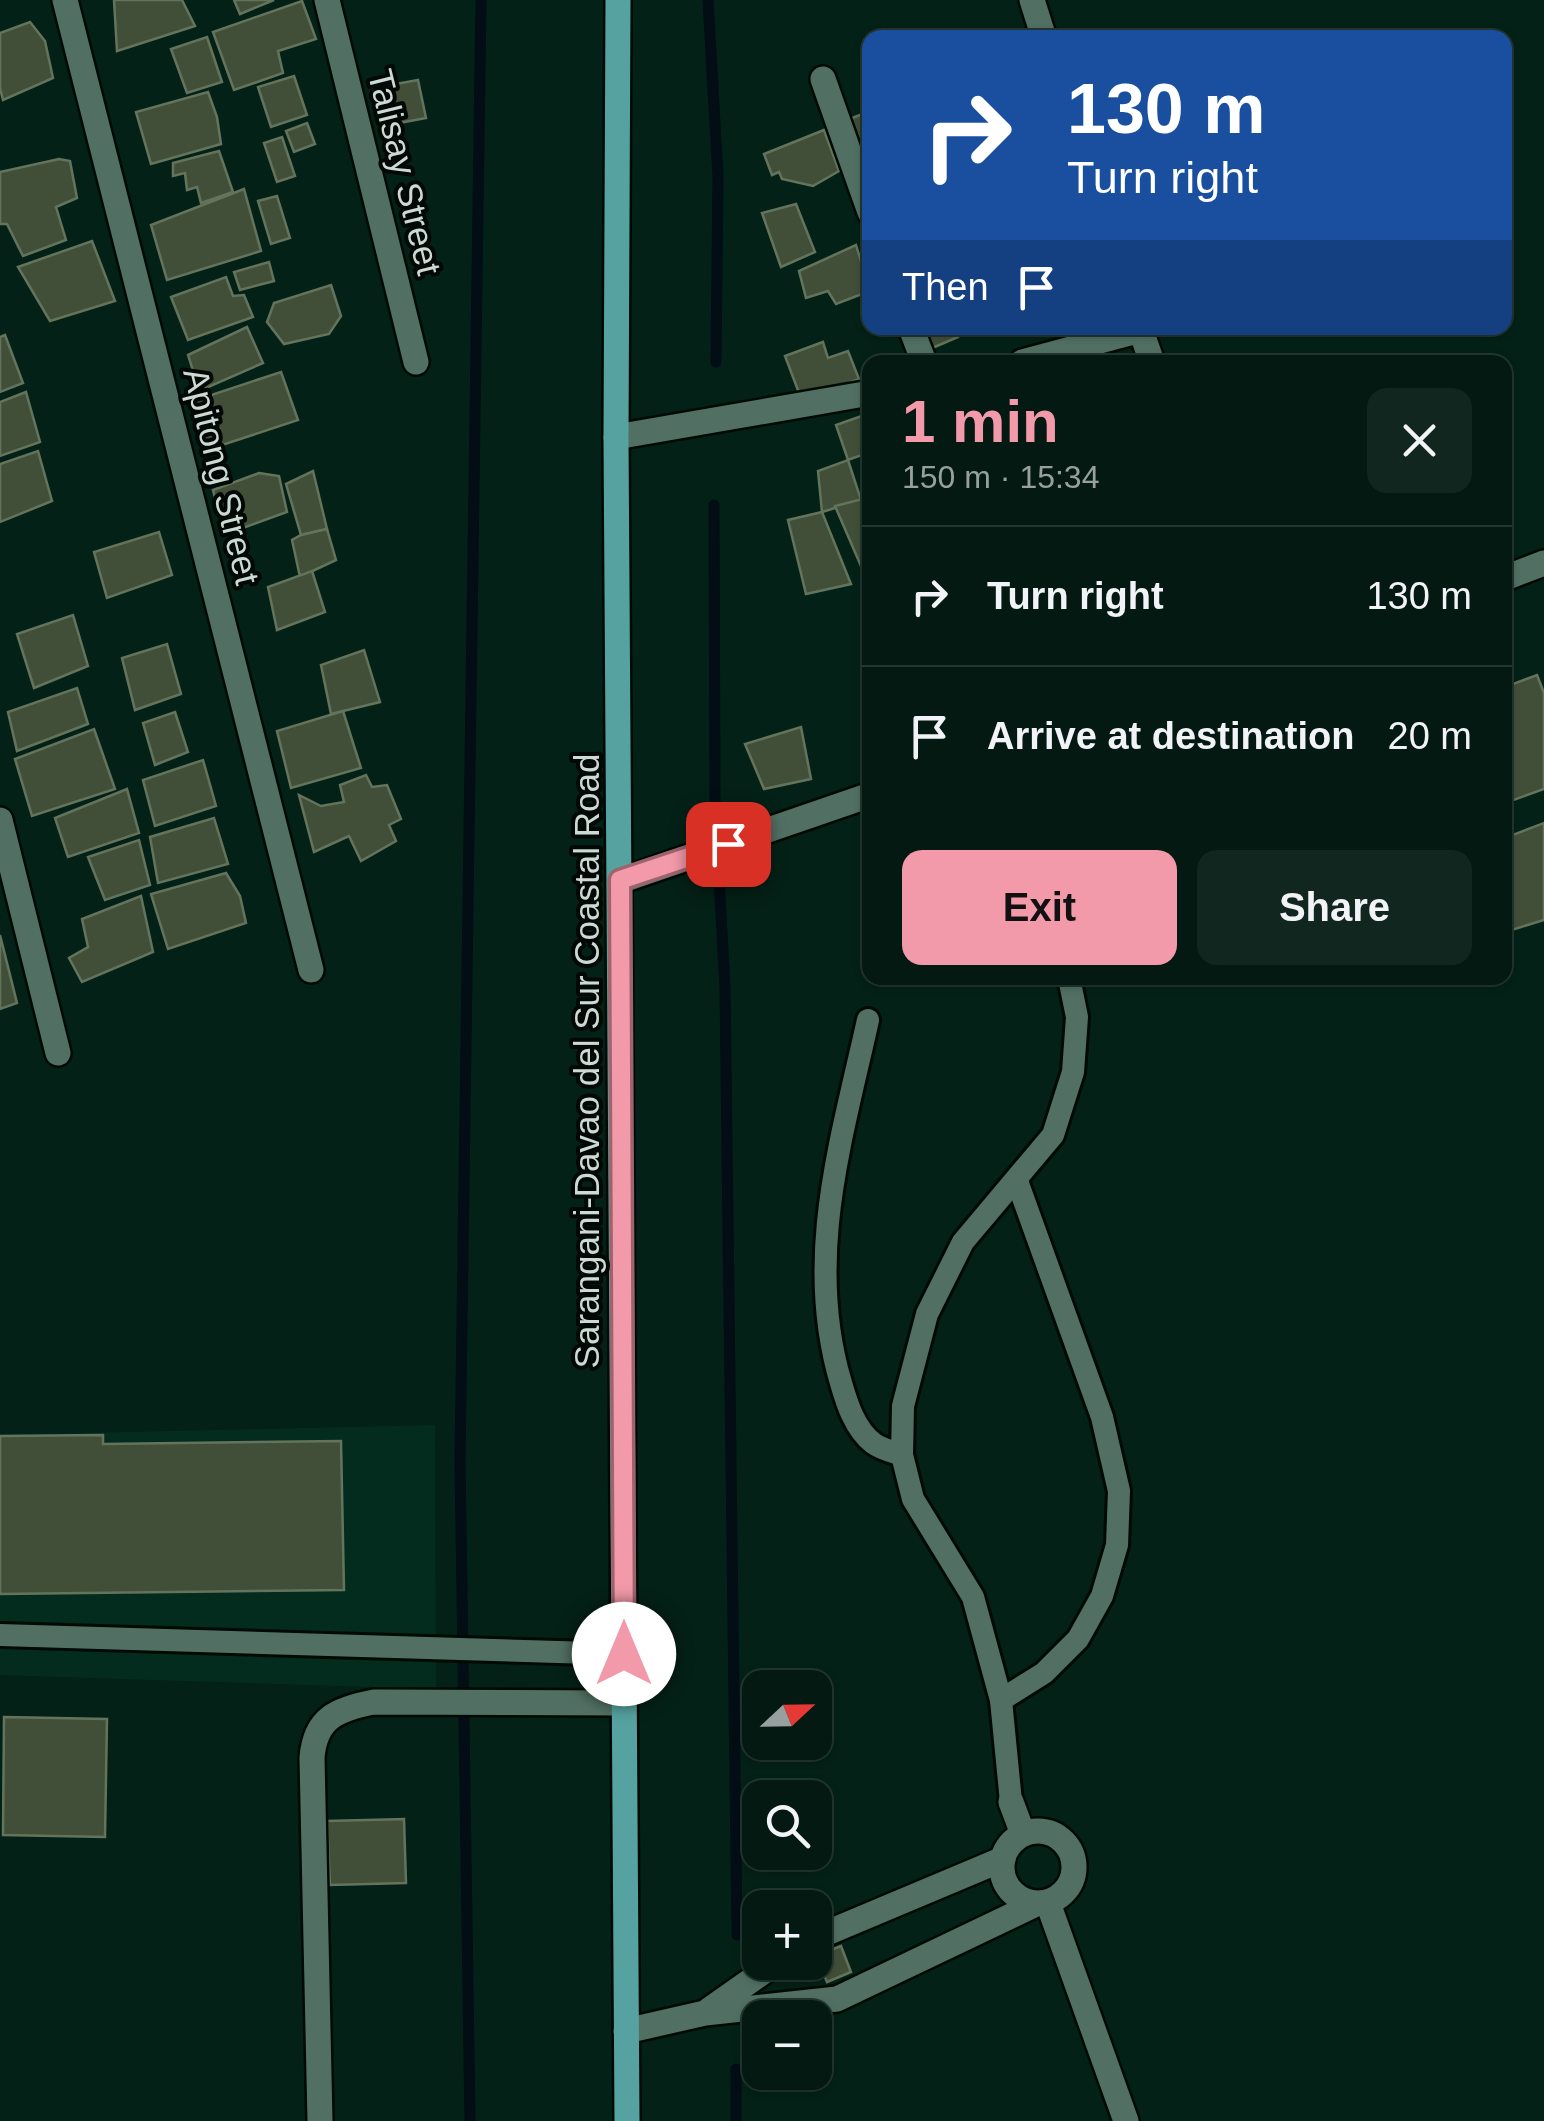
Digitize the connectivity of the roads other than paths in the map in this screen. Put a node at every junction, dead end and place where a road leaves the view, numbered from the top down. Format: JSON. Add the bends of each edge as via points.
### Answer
{"nodes":[{"id":1,"x":65,"y":0,"type":"edge"},
{"id":2,"x":326,"y":0,"type":"edge"},
{"id":3,"x":618,"y":0,"type":"edge"},
{"id":4,"x":1032,"y":0,"type":"edge"},
{"id":5,"x":1041,"y":30,"type":"edge"},
{"id":6,"x":823,"y":79,"type":"dead end"},
{"id":7,"x":862,"y":189,"type":"edge"},
{"id":8,"x":1119,"y":335,"type":"edge"},
{"id":9,"x":1047,"y":355,"type":"edge"},
{"id":10,"x":416,"y":362,"type":"dead end"},
{"id":11,"x":862,"y":394,"type":"edge"},
{"id":12,"x":616,"y":438,"type":"junction"},
{"id":13,"x":1544,"y":563,"type":"edge"},
{"id":14,"x":1512,"y":575,"type":"edge"},
{"id":15,"x":862,"y":798,"type":"edge"},
{"id":16,"x":0,"y":820,"type":"edge"},
{"id":17,"x":620,"y":880,"type":"junction"},
{"id":18,"x":311,"y":970,"type":"dead end"},
{"id":19,"x":1070,"y":985,"type":"edge"},
{"id":20,"x":868,"y":1020,"type":"dead end"},
{"id":21,"x":58,"y":1053,"type":"dead end"},
{"id":22,"x":1017,"y":1181,"type":"junction"},
{"id":23,"x":902,"y":1455,"type":"junction"},
{"id":24,"x":0,"y":1635,"type":"edge"},
{"id":25,"x":624,"y":1654,"type":"junction"},
{"id":26,"x":1001,"y":1700,"type":"junction"},
{"id":27,"x":624,"y":1703,"type":"junction"},
{"id":28,"x":1011,"y":1802,"type":"joint"},
{"id":29,"x":1023,"y":1834,"type":"junction"},
{"id":30,"x":1003,"y":1859,"type":"junction"},
{"id":31,"x":1042,"y":1903,"type":"junction"},
{"id":32,"x":832,"y":1931,"type":"edge"},
{"id":33,"x":751,"y":1980,"type":"edge"},
{"id":34,"x":704,"y":2013,"type":"junction"},
{"id":35,"x":626,"y":2031,"type":"junction"},
{"id":36,"x":320,"y":2121,"type":"edge"},
{"id":37,"x":626,"y":2121,"type":"edge"},
{"id":38,"x":1126,"y":2121,"type":"edge"}],
"edges":[{"from":1,"to":18,"type":"street","name":"Apitong Street"},
{"from":2,"to":10,"type":"street","name":"Talisay Street"},
{"from":3,"to":12,"type":"main road","name":"Sarangani-Davao del Sur Coastal Road"},
{"from":4,"to":5,"type":"street"},
{"from":6,"to":7,"type":"street"},
{"from":8,"to":9,"type":"street"},
{"from":11,"to":12,"type":"street"},
{"from":12,"to":17,"type":"main road","name":"Sarangani-Davao del Sur Coastal Road"},
{"from":13,"to":14,"type":"street"},
{"from":15,"to":17,"type":"street"},
{"from":16,"to":21,"type":"street"},
{"from":17,"to":25,"type":"main road","name":"Sarangani-Davao del Sur Coastal Road"},
{"from":19,"to":22,"type":"lane","via":[[1073,1072],[1052,1135]]},
{"from":20,"to":23,"type":"lane","via":[[828,1204],[824,1299],[846,1402],[874,1444]]},
{"from":22,"to":23,"type":"lane","via":[[963,1242],[927,1314],[903,1406]]},
{"from":22,"to":26,"type":"lane","via":[[1102,1417],[1119,1491],[1112,1562],[1078,1639],[1044,1673]]},
{"from":23,"to":26,"type":"lane","via":[[912,1499],[973,1597]]},
{"from":24,"to":25,"type":"lane"},
{"from":25,"to":27,"type":"main road","name":"Sarangani-Davao del Sur Coastal Road"},
{"from":26,"to":28,"type":"lane"},
{"from":27,"to":35,"type":"main road","name":"Sarangani-Davao del Sur Coastal Road"},
{"from":27,"to":36,"type":"street","via":[[374,1702],[320,1725],[313,1738]]},
{"from":28,"to":29,"type":"street"},
{"from":29,"to":30,"type":"street"},
{"from":29,"to":31,"type":"street","via":[[1054,1834],[1074,1859],[1068,1890]]},
{"from":30,"to":31,"type":"street","via":[[1009,1889],[1021,1900]]},
{"from":30,"to":32,"type":"street"},
{"from":31,"to":34,"type":"street","via":[[838,1998]]},
{"from":31,"to":38,"type":"street"},
{"from":33,"to":34,"type":"street"},
{"from":34,"to":35,"type":"street"},
{"from":35,"to":37,"type":"main road","name":"Sarangani-Davao del Sur Coastal Road"}]}
